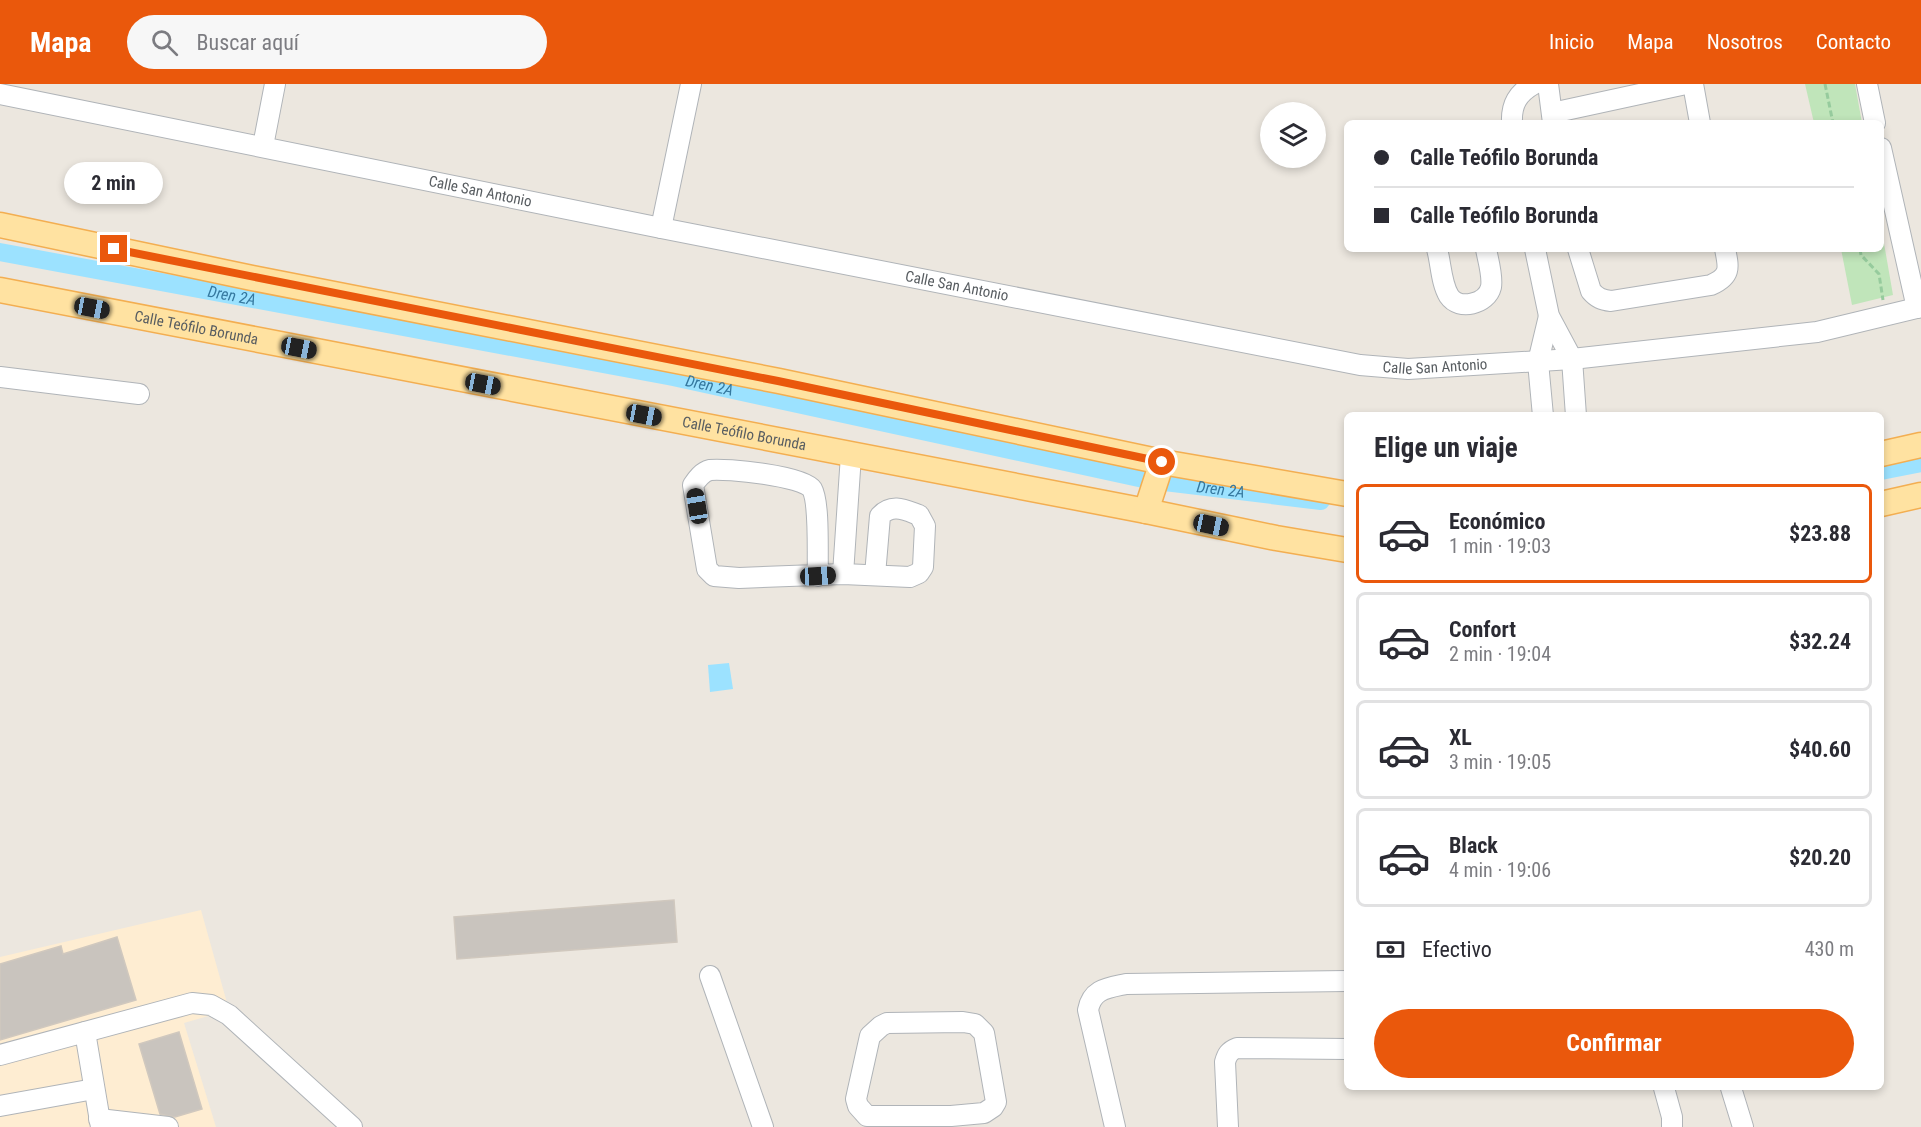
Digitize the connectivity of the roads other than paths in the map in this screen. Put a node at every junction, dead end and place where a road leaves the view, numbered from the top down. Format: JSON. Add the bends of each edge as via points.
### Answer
{"nodes":[{"id":1,"x":275,"y":84,"type":"edge"},
{"id":2,"x":691,"y":84,"type":"edge"},
{"id":3,"x":1534,"y":84,"type":"edge"},
{"id":4,"x":1548,"y":84,"type":"edge"},
{"id":5,"x":1686,"y":84,"type":"edge"},
{"id":6,"x":1693,"y":84,"type":"edge"},
{"id":7,"x":1867,"y":84,"type":"edge"},
{"id":8,"x":1617,"y":91,"type":"edge"},
{"id":9,"x":0,"y":94,"type":"edge"},
{"id":10,"x":1553,"y":118,"type":"edge"},
{"id":11,"x":1512,"y":120,"type":"edge"},
{"id":12,"x":1699,"y":120,"type":"edge"},
{"id":13,"x":1874,"y":120,"type":"edge"},
{"id":14,"x":263,"y":146,"type":"junction"},
{"id":15,"x":1884,"y":161,"type":"edge"},
{"id":16,"x":0,"y":225,"type":"edge"},
{"id":17,"x":661,"y":228,"type":"junction"},
{"id":18,"x":1438,"y":252,"type":"edge"},
{"id":19,"x":1486,"y":252,"type":"edge"},
{"id":20,"x":1536,"y":252,"type":"edge"},
{"id":21,"x":1579,"y":252,"type":"edge"},
{"id":22,"x":1725,"y":252,"type":"edge"},
{"id":23,"x":0,"y":290,"type":"edge"},
{"id":24,"x":1919,"y":308,"type":"edge"},
{"id":25,"x":1549,"y":316,"type":"junction"},
{"id":26,"x":1572,"y":359,"type":"junction"},
{"id":27,"x":1538,"y":362,"type":"junction"},
{"id":28,"x":0,"y":377,"type":"edge"},
{"id":29,"x":139,"y":394,"type":"dead end"},
{"id":30,"x":1543,"y":412,"type":"edge"},
{"id":31,"x":1576,"y":412,"type":"edge"},
{"id":32,"x":1921,"y":445,"type":"edge"},
{"id":33,"x":1884,"y":453,"type":"edge"},
{"id":34,"x":851,"y":455,"type":"junction"},
{"id":35,"x":1161,"y":466,"type":"junction"},
{"id":36,"x":1344,"y":494,"type":"edge"},
{"id":37,"x":1921,"y":495,"type":"edge"},
{"id":38,"x":1884,"y":503,"type":"edge"},
{"id":39,"x":1148,"y":506,"type":"junction"},
{"id":40,"x":1344,"y":549,"type":"edge"},
{"id":41,"x":843,"y":574,"type":"junction"},
{"id":42,"x":875,"y":575,"type":"dead end"},
{"id":43,"x":818,"y":576,"type":"junction"},
{"id":44,"x":710,"y":976,"type":"dead end"},
{"id":45,"x":1344,"y":981,"type":"edge"},
{"id":46,"x":85,"y":1032,"type":"junction"},
{"id":47,"x":1344,"y":1049,"type":"edge"},
{"id":48,"x":0,"y":1055,"type":"edge"},
{"id":49,"x":94,"y":1089,"type":"junction"},
{"id":50,"x":1665,"y":1090,"type":"edge"},
{"id":51,"x":1732,"y":1090,"type":"edge"},
{"id":52,"x":0,"y":1106,"type":"edge"},
{"id":53,"x":951,"y":1121,"type":"edge"},
{"id":54,"x":100,"y":1123,"type":"edge"},
{"id":55,"x":168,"y":1127,"type":"edge"},
{"id":56,"x":352,"y":1127,"type":"edge"},
{"id":57,"x":763,"y":1127,"type":"edge"},
{"id":58,"x":1115,"y":1127,"type":"edge"},
{"id":59,"x":1228,"y":1127,"type":"edge"},
{"id":60,"x":1672,"y":1127,"type":"edge"},
{"id":61,"x":1743,"y":1127,"type":"edge"}],
"edges":[{"from":1,"to":14,"type":"street"},
{"from":2,"to":17,"type":"street"},
{"from":3,"to":11,"type":"street","via":[[1515,101]]},
{"from":4,"to":10,"type":"street"},
{"from":5,"to":8,"type":"street"},
{"from":6,"to":12,"type":"street"},
{"from":7,"to":13,"type":"street"},
{"from":8,"to":10,"type":"street"},
{"from":9,"to":14,"type":"street","name":"Calle San Antonio"},
{"from":14,"to":17,"type":"street","name":"Calle San Antonio"},
{"from":15,"to":24,"type":"street"},
{"from":16,"to":35,"type":"main road","via":[[778,381]]},
{"from":17,"to":27,"type":"street","name":"Calle San Antonio","via":[[1360,365],[1408,369]]},
{"from":18,"to":19,"type":"street","via":[[1446,290],[1456,303],[1463,304],[1482,300],[1489,292],[1492,285]]},
{"from":20,"to":25,"type":"street"},
{"from":21,"to":22,"type":"street","via":[[1595,296],[1611,301],[1711,285],[1728,270]]},
{"from":23,"to":34,"type":"main road","name":"Calle Teófilo Borunda"},
{"from":24,"to":26,"type":"street","name":"Calle San Antonio","via":[[1817,332]]},
{"from":25,"to":26,"type":"street"},
{"from":25,"to":27,"type":"street"},
{"from":26,"to":27,"type":"street","name":"Calle San Antonio"},
{"from":26,"to":31,"type":"street"},
{"from":27,"to":30,"type":"street"},
{"from":28,"to":29,"type":"street"},
{"from":32,"to":33,"type":"main road"},
{"from":34,"to":39,"type":"main road","name":"Calle Teófilo Borunda"},
{"from":34,"to":41,"type":"street"},
{"from":35,"to":36,"type":"main road"},
{"from":35,"to":39,"type":"main road"},
{"from":37,"to":38,"type":"main road"},
{"from":39,"to":40,"type":"main road","name":"Calle Teófilo Borunda","via":[[1276,538]]},
{"from":41,"to":42,"type":"street"},
{"from":41,"to":43,"type":"street"},
{"from":43,"to":43,"type":"street","via":[[739,578],[709,572],[693,485],[697,478],[709,470],[762,474],[807,483],[816,507]]},
{"from":44,"to":57,"type":"street"},
{"from":45,"to":58,"type":"street","via":[[1126,984],[1094,994],[1088,1010]]},
{"from":46,"to":48,"type":"street"},
{"from":46,"to":49,"type":"street"},
{"from":46,"to":56,"type":"street","via":[[192,1003],[211,1005],[229,1015]]},
{"from":47,"to":59,"type":"street","via":[[1232,1050],[1225,1062]]},
{"from":49,"to":52,"type":"street"},
{"from":49,"to":54,"type":"street"},
{"from":50,"to":60,"type":"street"},
{"from":51,"to":61,"type":"street"},
{"from":53,"to":53,"type":"street","via":[[984,1113],[996,1102],[981,1028],[971,1022],[881,1026],[870,1036],[856,1100],[862,1112],[867,1116]]},
{"from":54,"to":55,"type":"street"}]}
